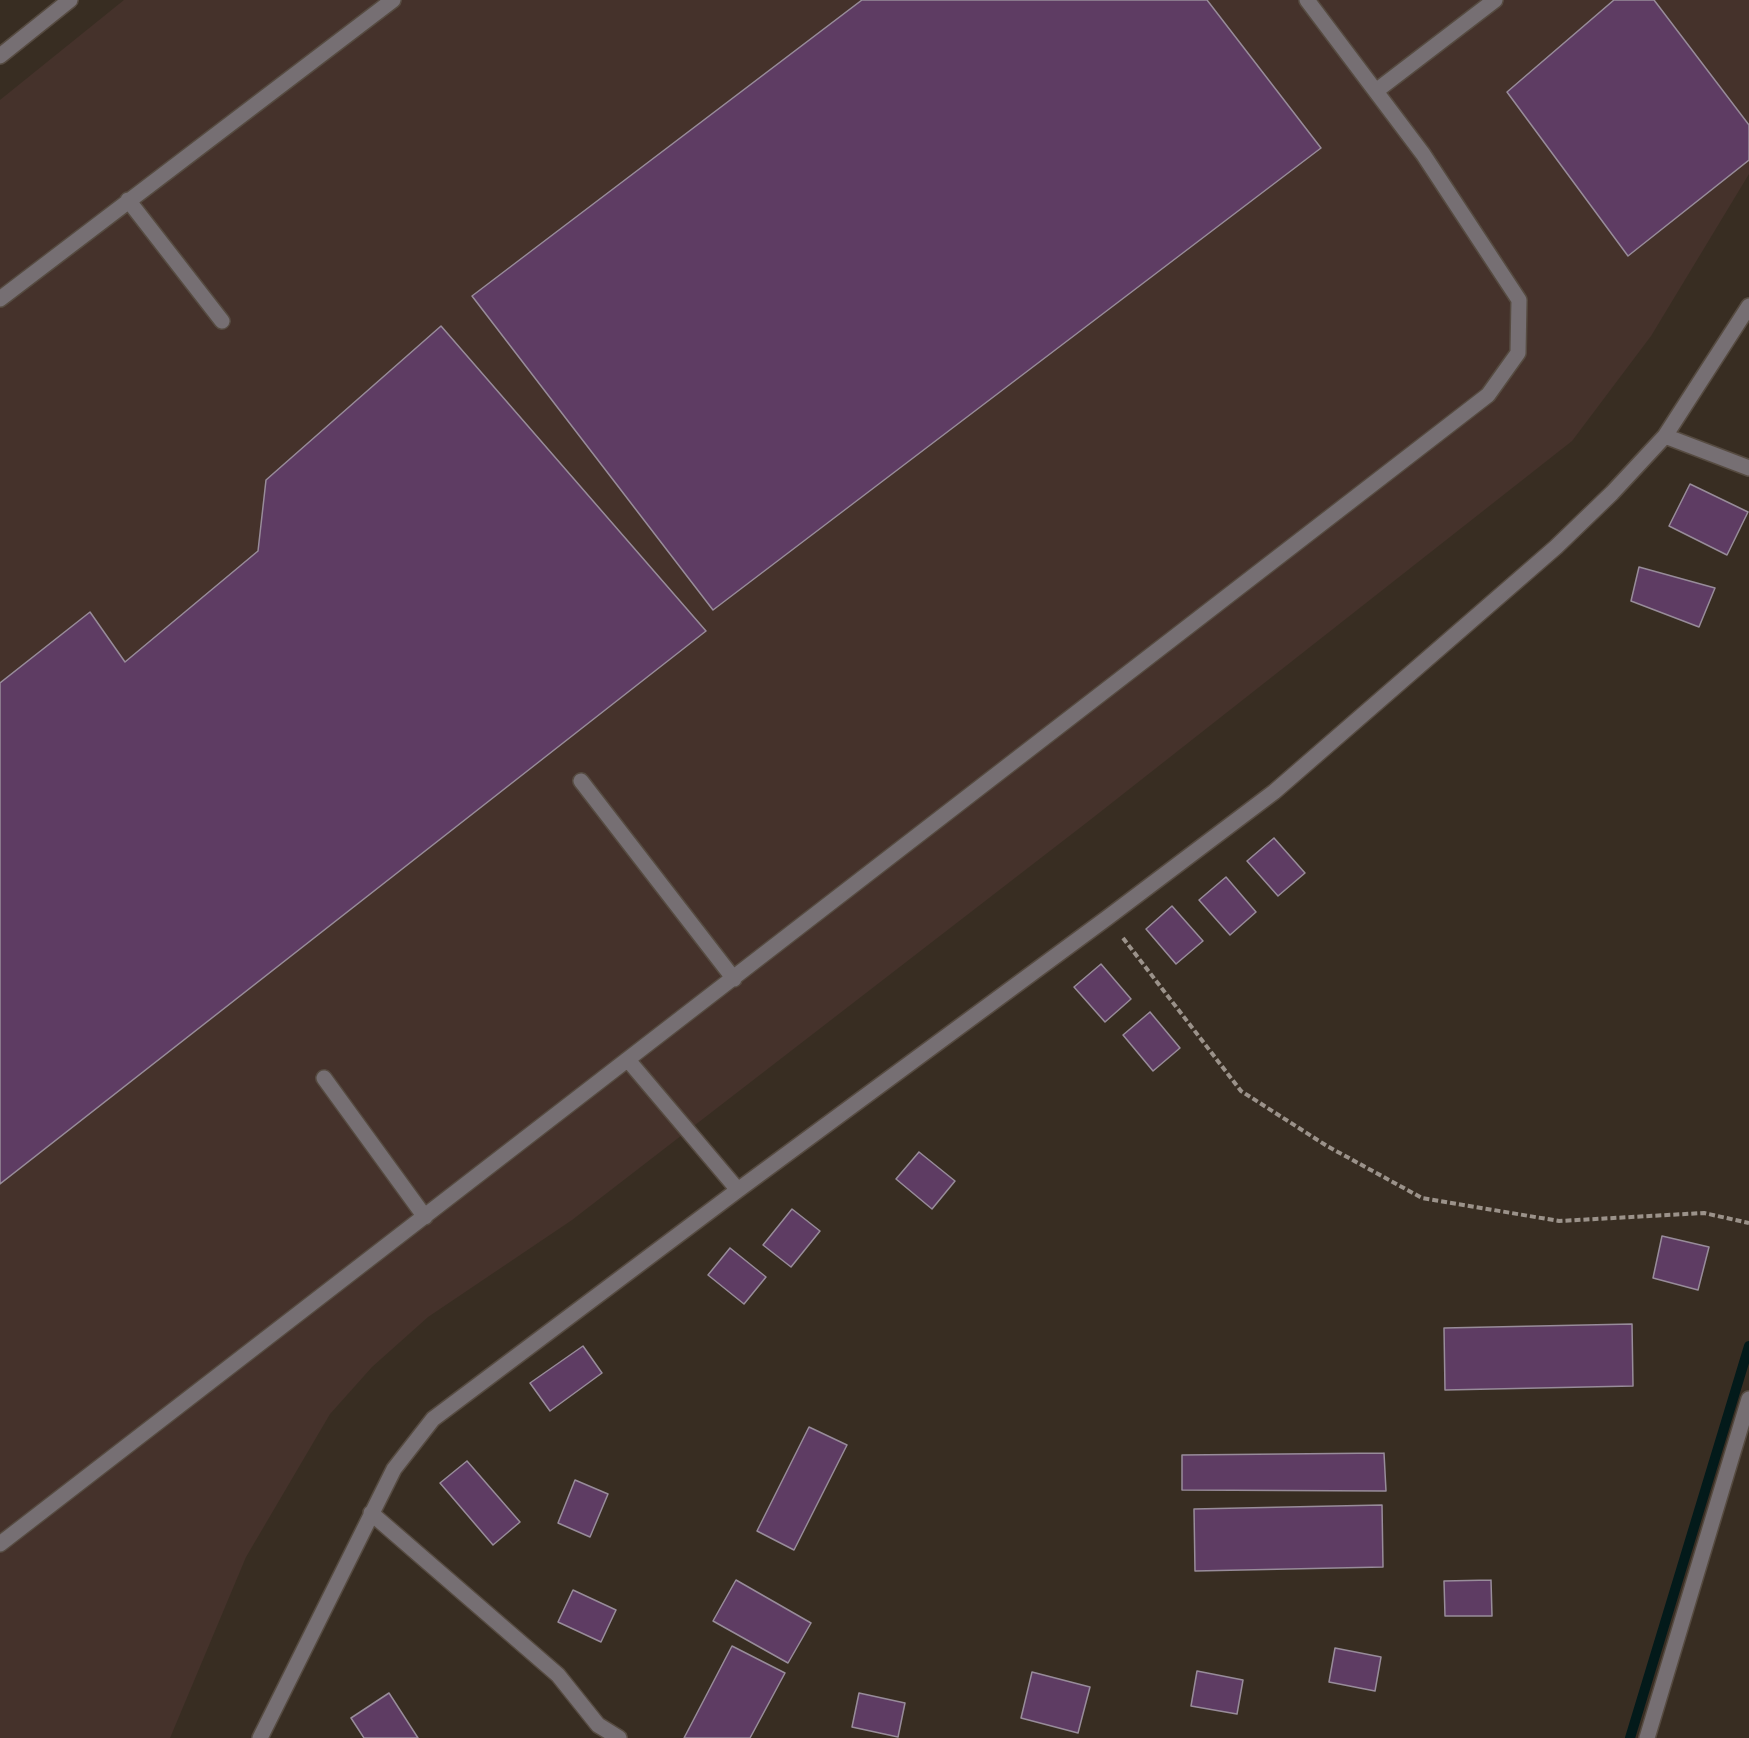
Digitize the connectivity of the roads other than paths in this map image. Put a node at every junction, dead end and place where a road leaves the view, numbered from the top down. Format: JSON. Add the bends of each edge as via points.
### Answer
{"nodes":[{"id":1,"x":70,"y":0,"type":"edge"},
{"id":2,"x":393,"y":0,"type":"edge"},
{"id":3,"x":1307,"y":0,"type":"edge"},
{"id":4,"x":1495,"y":0,"type":"edge"},
{"id":5,"x":0,"y":56,"type":"edge"},
{"id":6,"x":1376,"y":91,"type":"junction"},
{"id":7,"x":128,"y":200,"type":"junction"},
{"id":8,"x":0,"y":299,"type":"edge"},
{"id":9,"x":1749,"y":306,"type":"edge"},
{"id":10,"x":222,"y":321,"type":"dead end"},
{"id":11,"x":1665,"y":436,"type":"junction"},
{"id":12,"x":1749,"y":468,"type":"edge"},
{"id":13,"x":581,"y":781,"type":"dead end"},
{"id":14,"x":734,"y":979,"type":"junction"},
{"id":15,"x":628,"y":1060,"type":"junction"},
{"id":16,"x":324,"y":1078,"type":"dead end"},
{"id":17,"x":738,"y":1190,"type":"junction"},
{"id":18,"x":425,"y":1217,"type":"junction"},
{"id":19,"x":1749,"y":1399,"type":"edge"},
{"id":20,"x":371,"y":1513,"type":"junction"},
{"id":21,"x":0,"y":1544,"type":"edge"},
{"id":22,"x":260,"y":1738,"type":"edge"},
{"id":23,"x":619,"y":1738,"type":"edge"},
{"id":24,"x":1647,"y":1738,"type":"edge"}],
"edges":[{"from":1,"to":5,"type":"street"},
{"from":2,"to":7,"type":"street"},
{"from":3,"to":6,"type":"street"},
{"from":4,"to":6,"type":"street"},
{"from":6,"to":14,"type":"street","via":[[1423,154],[1519,300],[1518,353],[1488,395]]},
{"from":7,"to":8,"type":"street"},
{"from":7,"to":10,"type":"street"},
{"from":9,"to":11,"type":"street"},
{"from":11,"to":12,"type":"street"},
{"from":11,"to":17,"type":"street","via":[[1556,547],[1274,792]]},
{"from":13,"to":14,"type":"street"},
{"from":14,"to":15,"type":"street"},
{"from":15,"to":17,"type":"street"},
{"from":15,"to":18,"type":"street"},
{"from":16,"to":18,"type":"street"},
{"from":17,"to":20,"type":"street","via":[[433,1419],[394,1469]]},
{"from":18,"to":21,"type":"street"},
{"from":19,"to":24,"type":"street"},
{"from":20,"to":22,"type":"street"},
{"from":20,"to":23,"type":"street","via":[[558,1675],[598,1725]]}]}
